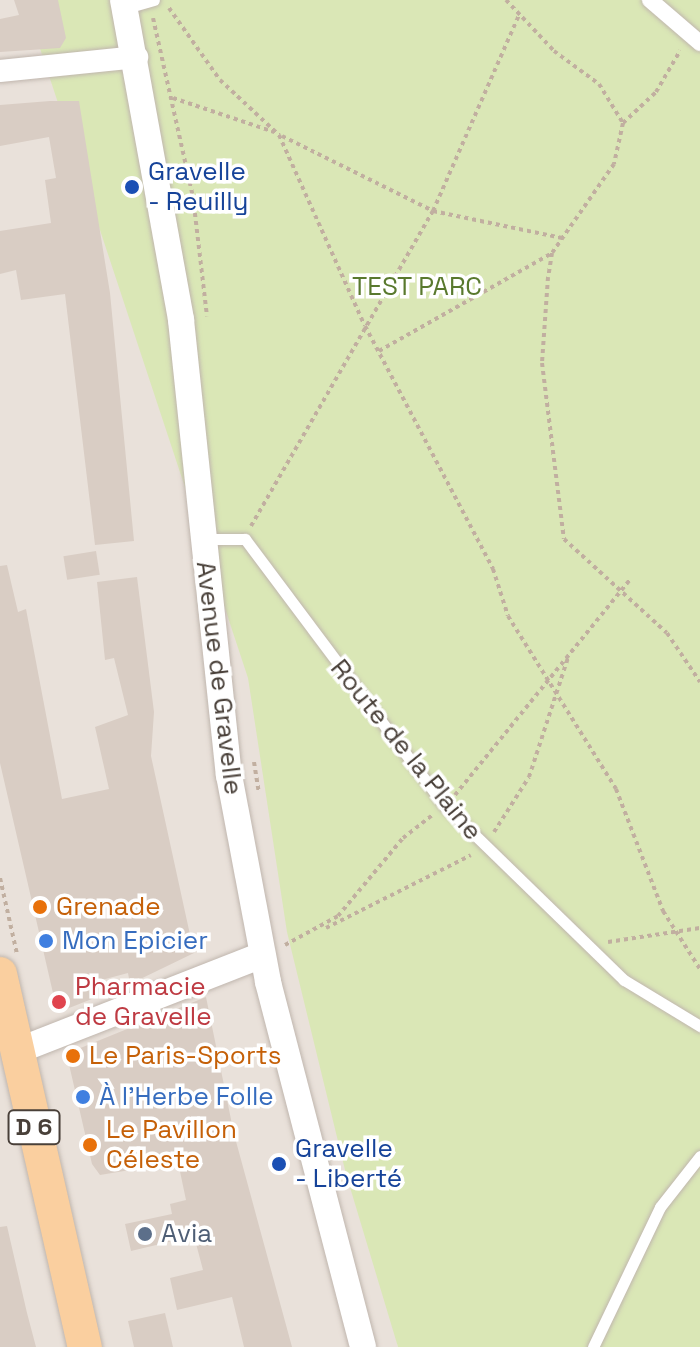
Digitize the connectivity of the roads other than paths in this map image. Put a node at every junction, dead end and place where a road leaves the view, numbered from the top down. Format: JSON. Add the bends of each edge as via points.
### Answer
{"nodes":[{"id":1,"x":154,"y":0,"type":"edge"},
{"id":2,"x":650,"y":0,"type":"edge"},
{"id":3,"x":124,"y":4,"type":"edge"},
{"id":4,"x":696,"y":40,"type":"edge"},
{"id":5,"x":137,"y":57,"type":"junction"},
{"id":6,"x":0,"y":71,"type":"edge"},
{"id":7,"x":202,"y":539,"type":"junction"},
{"id":8,"x":274,"y":950,"type":"junction"},
{"id":9,"x":10,"y":972,"type":"edge"},
{"id":10,"x":700,"y":1026,"type":"edge"},
{"id":11,"x":17,"y":1051,"type":"junction"},
{"id":12,"x":700,"y":1156,"type":"edge"},
{"id":13,"x":85,"y":1347,"type":"edge"},
{"id":14,"x":363,"y":1347,"type":"edge"},
{"id":15,"x":593,"y":1347,"type":"edge"}],
"edges":[{"from":1,"to":3,"type":"lane"},
{"from":2,"to":4,"type":"street"},
{"from":3,"to":5,"type":"street","name":"Avenue de Gravelle"},
{"from":5,"to":6,"type":"street"},
{"from":5,"to":7,"type":"street","name":"Avenue de Gravelle","via":[[181,320]]},
{"from":7,"to":8,"type":"street","name":"Avenue de Gravelle","via":[[229,775]]},
{"from":7,"to":10,"type":"lane","name":"Route de la Plaine","via":[[245,539],[444,805],[624,980]]},
{"from":8,"to":11,"type":"street"},
{"from":8,"to":14,"type":"street","name":"Avenue de Gravelle","via":[[326,1227]]},
{"from":9,"to":11,"type":"main road","number":"D 6"},
{"from":11,"to":13,"type":"main road","number":"D 6"},
{"from":12,"to":15,"type":"lane","via":[[660,1207]]}]}
